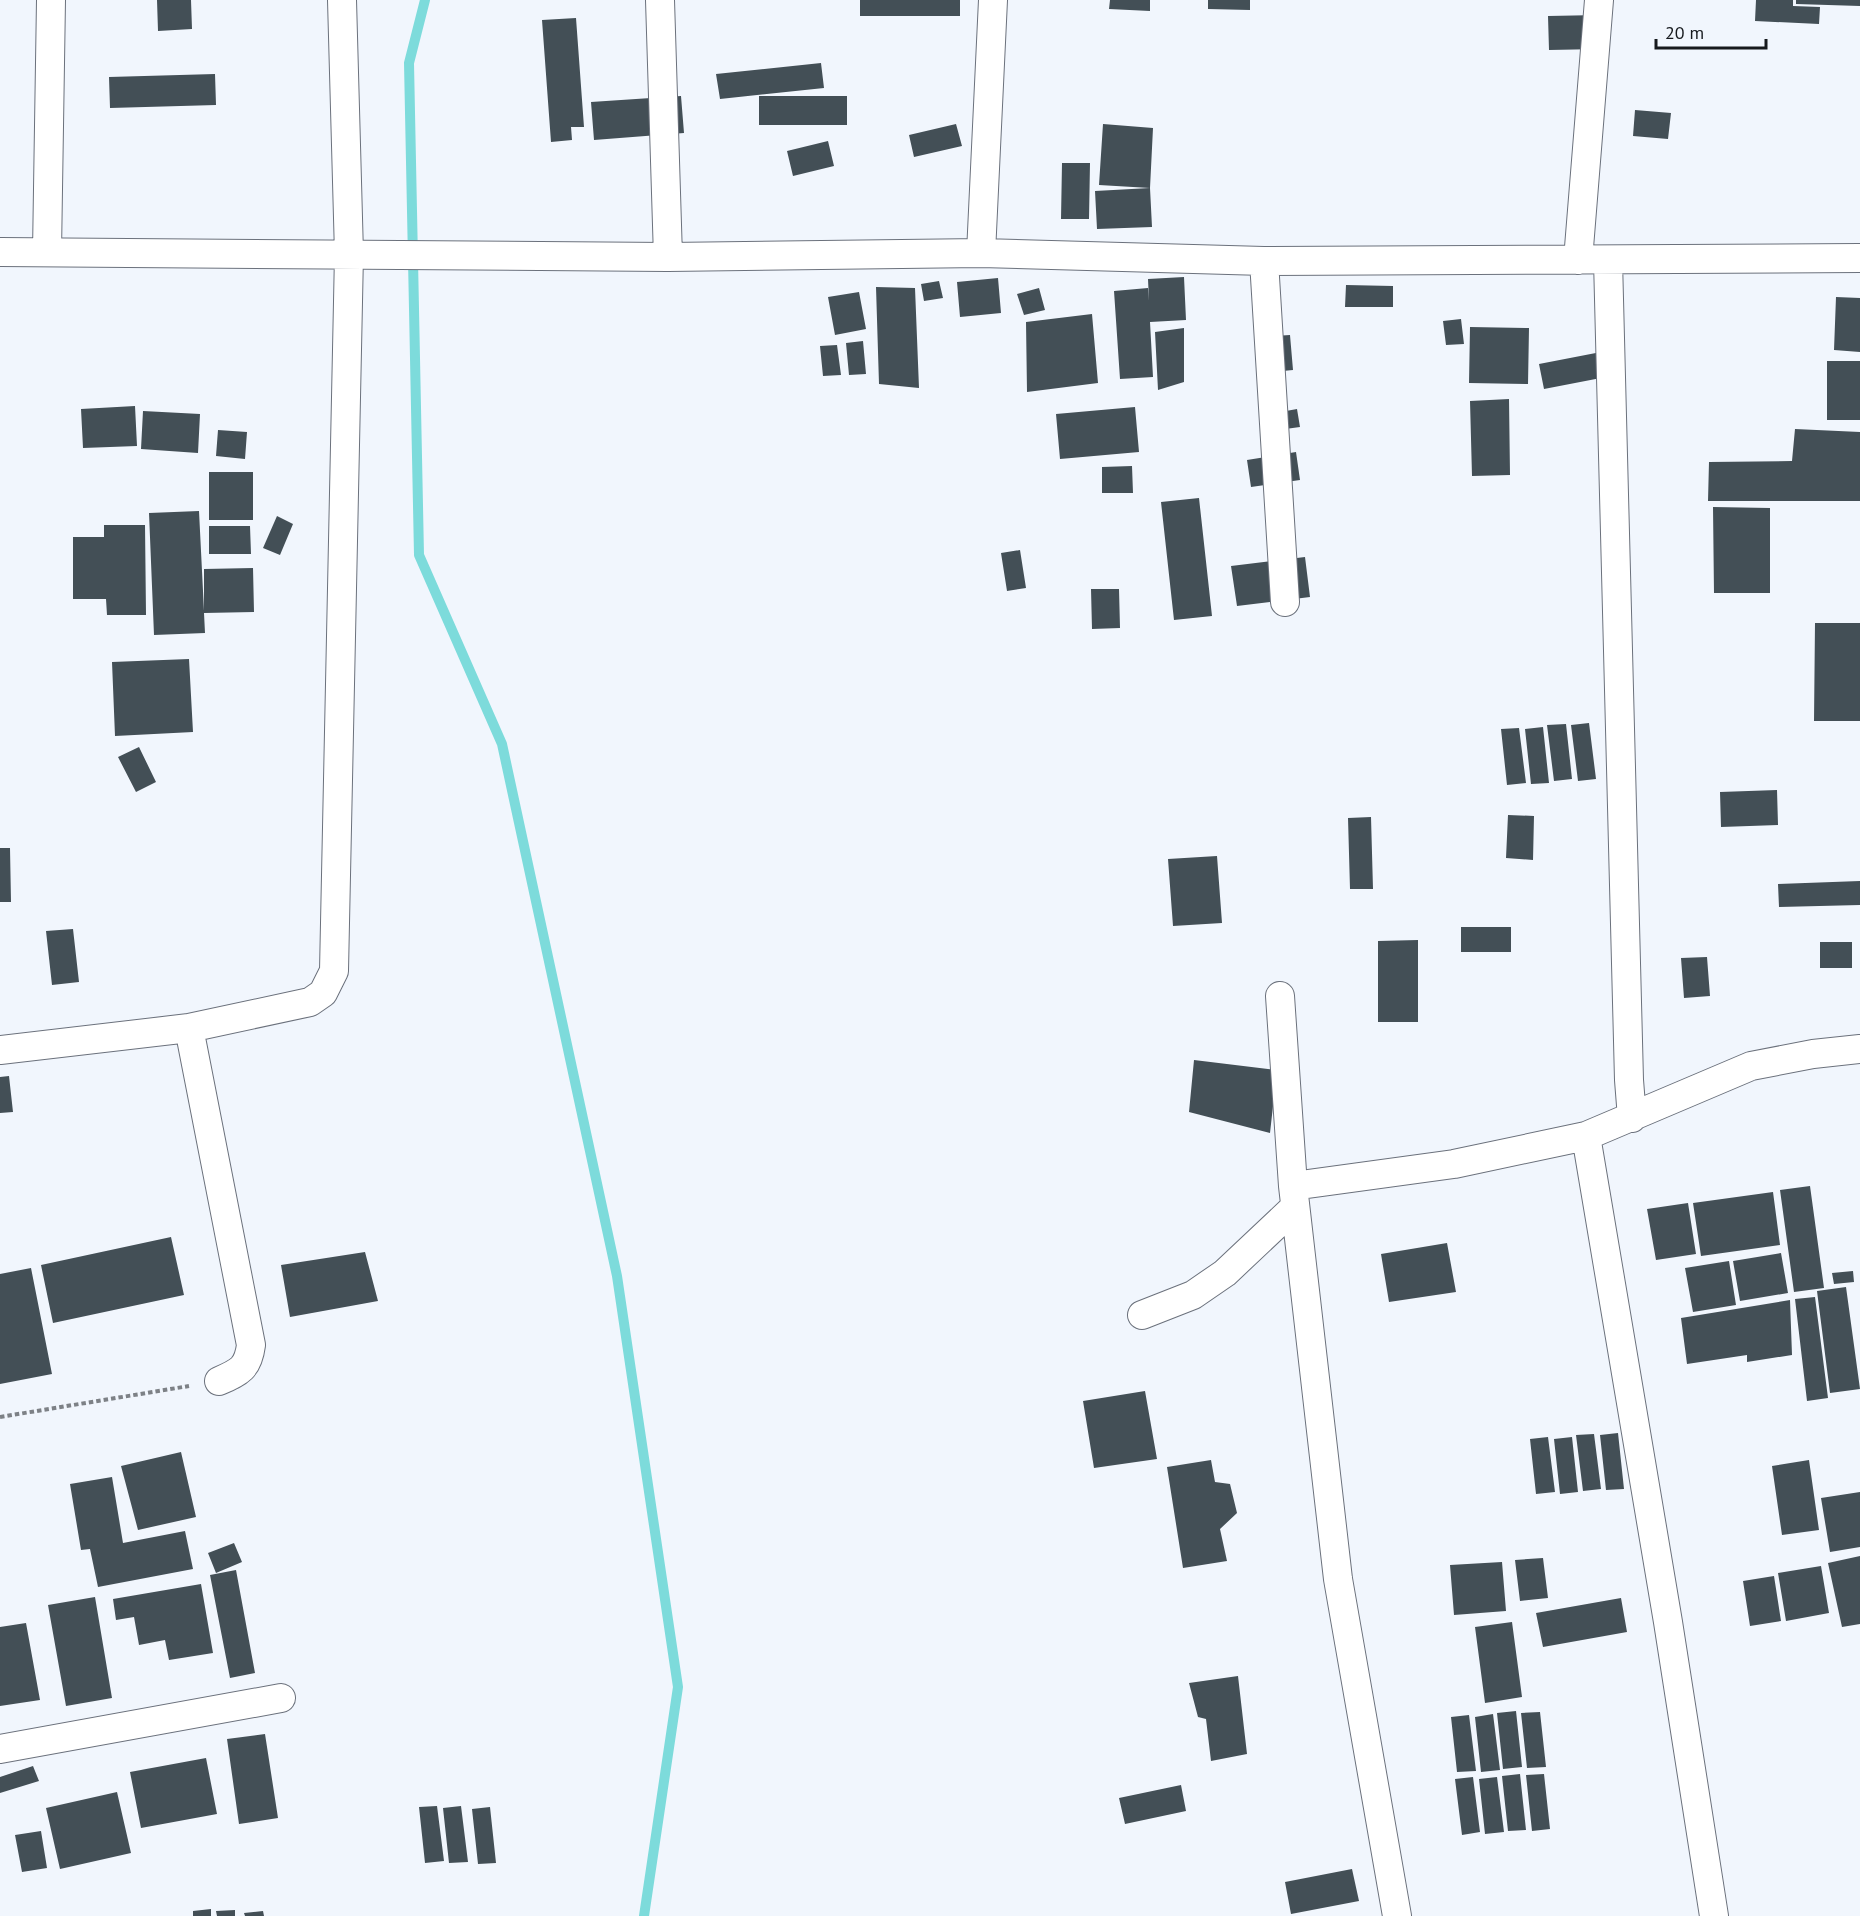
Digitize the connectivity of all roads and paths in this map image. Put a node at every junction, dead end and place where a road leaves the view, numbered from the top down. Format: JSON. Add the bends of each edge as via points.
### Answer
{"nodes":[{"id":1,"x":51,"y":0,"type":"edge"},
{"id":2,"x":342,"y":0,"type":"edge"},
{"id":3,"x":660,"y":0,"type":"edge"},
{"id":4,"x":993,"y":0,"type":"edge"},
{"id":5,"x":1599,"y":0,"type":"edge"},
{"id":6,"x":0,"y":252,"type":"edge"},
{"id":7,"x":47,"y":252,"type":"junction"},
{"id":8,"x":981,"y":252,"type":"junction"},
{"id":9,"x":349,"y":255,"type":"junction"},
{"id":10,"x":668,"y":257,"type":"junction"},
{"id":11,"x":1860,"y":258,"type":"edge"},
{"id":12,"x":1578,"y":260,"type":"junction"},
{"id":13,"x":1608,"y":260,"type":"junction"},
{"id":14,"x":1264,"y":261,"type":"junction"},
{"id":15,"x":1285,"y":602,"type":"dead end"},
{"id":16,"x":1280,"y":996,"type":"dead end"},
{"id":17,"x":189,"y":1028,"type":"junction"},
{"id":18,"x":1860,"y":1049,"type":"edge"},
{"id":19,"x":0,"y":1050,"type":"edge"},
{"id":20,"x":1632,"y":1118,"type":"junction"},
{"id":21,"x":1586,"y":1136,"type":"junction"},
{"id":22,"x":1294,"y":1197,"type":"junction"},
{"id":23,"x":1142,"y":1315,"type":"dead end"},
{"id":24,"x":219,"y":1381,"type":"joint"},
{"id":25,"x":0,"y":1417,"type":"edge"},
{"id":26,"x":281,"y":1698,"type":"dead end"},
{"id":27,"x":0,"y":1749,"type":"edge"},
{"id":28,"x":1397,"y":1916,"type":"edge"},
{"id":29,"x":1714,"y":1916,"type":"edge"}],
"edges":[{"from":1,"to":7,"type":"street"},
{"from":2,"to":9,"type":"street"},
{"from":3,"to":10,"type":"street"},
{"from":4,"to":8,"type":"street"},
{"from":5,"to":12,"type":"street"},
{"from":6,"to":7,"type":"street"},
{"from":7,"to":9,"type":"street"},
{"from":8,"to":10,"type":"street"},
{"from":8,"to":14,"type":"street"},
{"from":9,"to":10,"type":"street"},
{"from":9,"to":17,"type":"street","via":[[334,971],[322,993],[310,1002]]},
{"from":11,"to":13,"type":"street"},
{"from":12,"to":13,"type":"street"},
{"from":12,"to":14,"type":"street"},
{"from":13,"to":20,"type":"street"},
{"from":14,"to":15,"type":"street"},
{"from":16,"to":22,"type":"street"},
{"from":17,"to":19,"type":"street"},
{"from":17,"to":24,"type":"street","via":[[251,1345],[249,1361],[236,1374]]},
{"from":18,"to":20,"type":"street","via":[[1751,1066]]},
{"from":20,"to":21,"type":"street"},
{"from":21,"to":22,"type":"street"},
{"from":21,"to":29,"type":"street"},
{"from":22,"to":23,"type":"street","via":[[1225,1274],[1193,1295]]},
{"from":22,"to":28,"type":"street","via":[[1338,1580]]},
{"from":24,"to":25,"type":"path"},
{"from":26,"to":27,"type":"street"}]}
